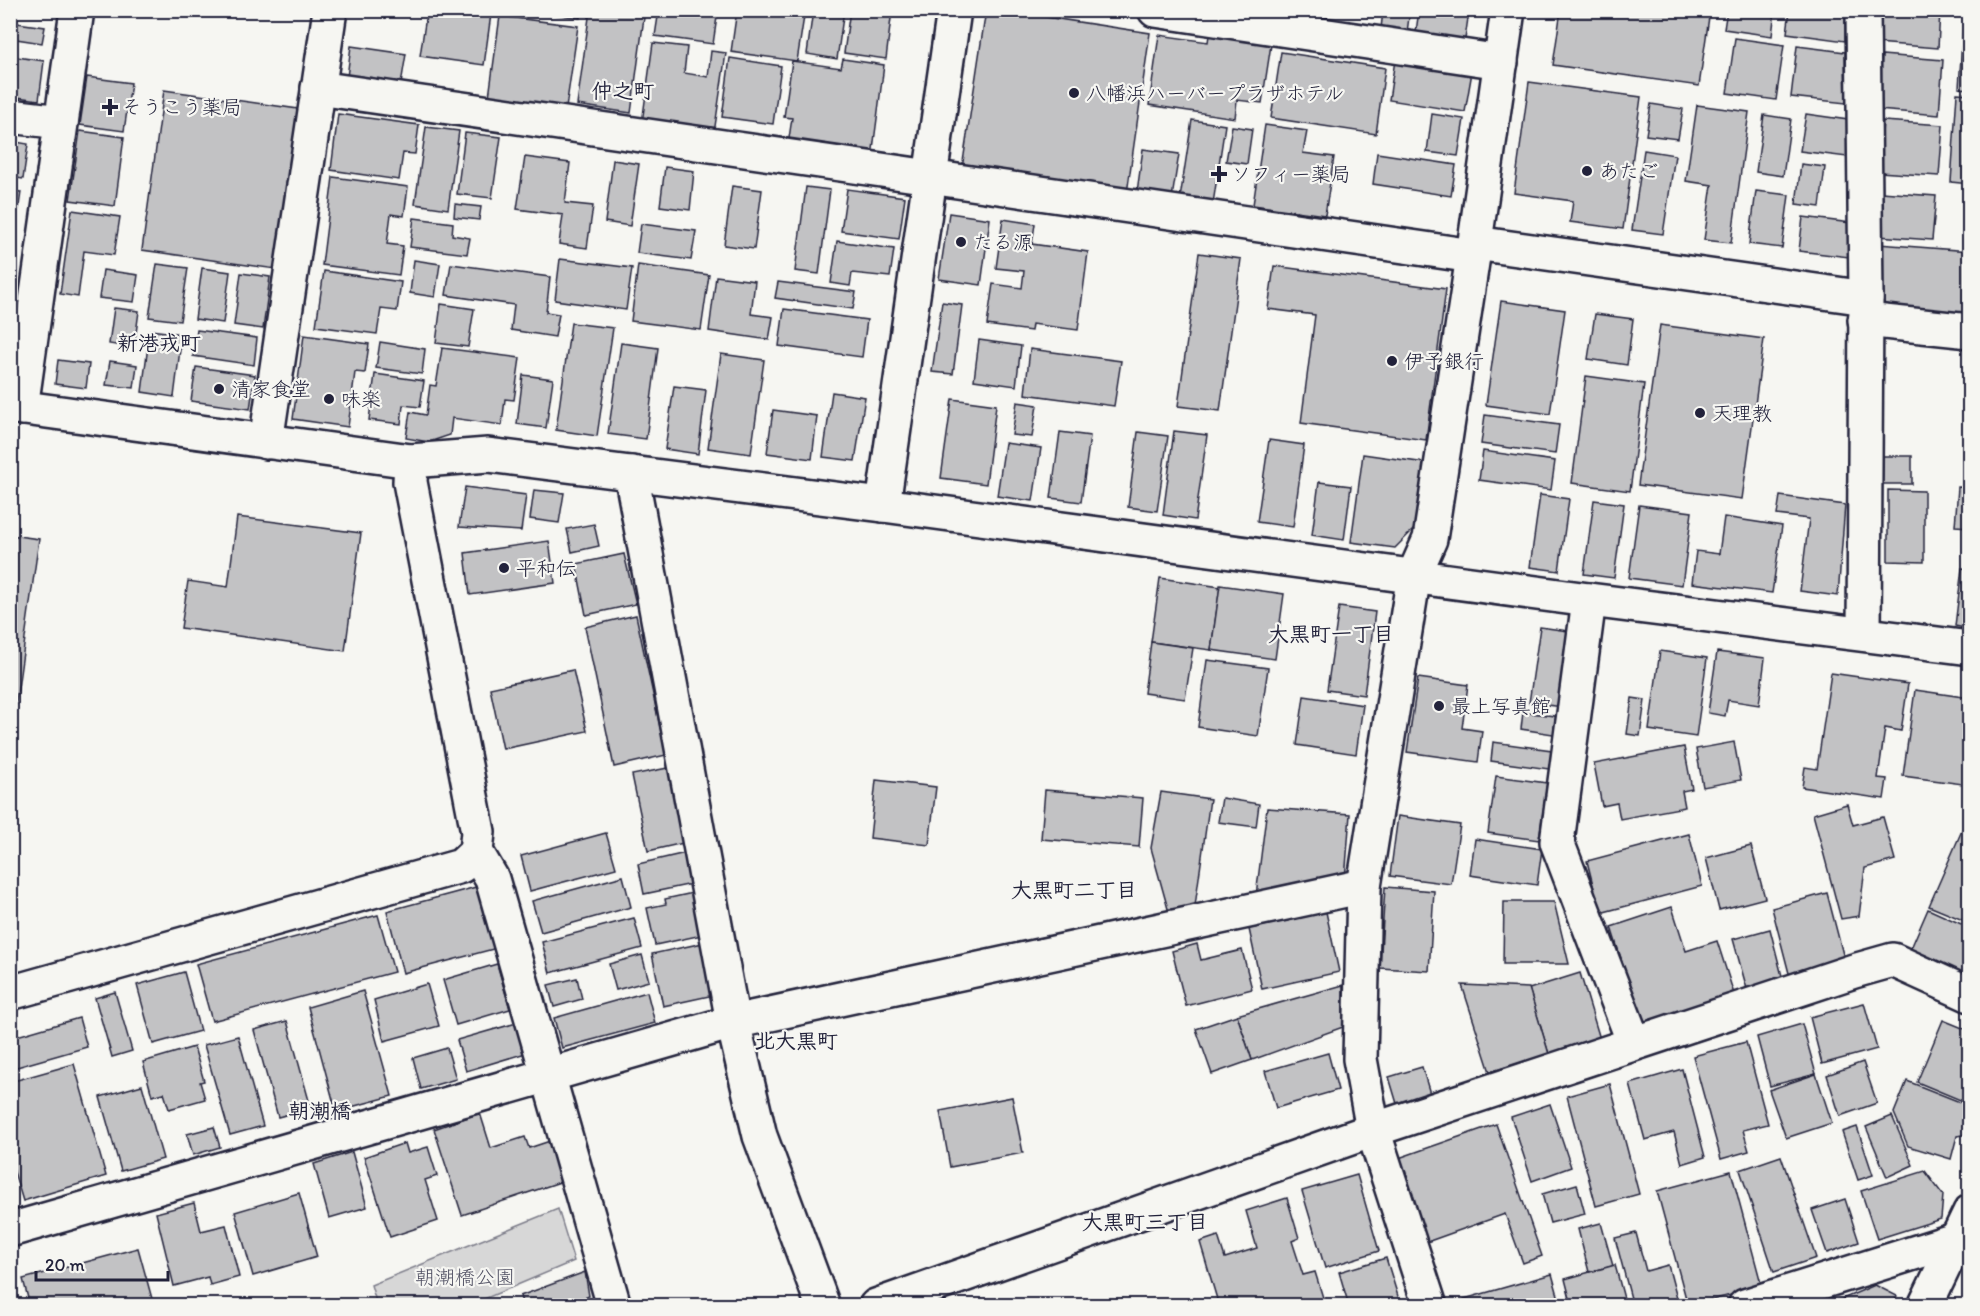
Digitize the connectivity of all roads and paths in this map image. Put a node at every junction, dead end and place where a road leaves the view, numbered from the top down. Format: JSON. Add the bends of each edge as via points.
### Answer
{"nodes":[{"id":1,"x":77,"y":10,"type":"edge"},
{"id":2,"x":330,"y":10,"type":"edge"},
{"id":3,"x":954,"y":10,"type":"edge"},
{"id":4,"x":1155,"y":10,"type":"edge"},
{"id":5,"x":1508,"y":10,"type":"edge"},
{"id":6,"x":1863,"y":10,"type":"edge"},
{"id":7,"x":1501,"y":62,"type":"junction"},
{"id":8,"x":318,"y":88,"type":"junction"},
{"id":9,"x":10,"y":116,"type":"edge"},
{"id":10,"x":61,"y":122,"type":"junction"},
{"id":11,"x":931,"y":178,"type":"junction"},
{"id":12,"x":1474,"y":249,"type":"junction"},
{"id":13,"x":1866,"y":309,"type":"junction"},
{"id":14,"x":1970,"y":331,"type":"edge"},
{"id":15,"x":16,"y":407,"type":"edge"},
{"id":16,"x":266,"y":442,"type":"junction"},
{"id":17,"x":411,"y":461,"type":"junction"},
{"id":18,"x":631,"y":473,"type":"junction"},
{"id":19,"x":883,"y":505,"type":"junction"},
{"id":20,"x":1414,"y":575,"type":"junction"},
{"id":21,"x":1589,"y":600,"type":"junction"},
{"id":22,"x":1864,"y":634,"type":"junction"},
{"id":23,"x":1970,"y":648,"type":"edge"},
{"id":24,"x":476,"y":852,"type":"junction"},
{"id":25,"x":1364,"y":886,"type":"junction"},
{"id":26,"x":10,"y":993,"type":"edge"},
{"id":27,"x":1970,"y":995,"type":"edge"},
{"id":28,"x":733,"y":1022,"type":"junction"},
{"id":29,"x":1634,"y":1044,"type":"junction"},
{"id":30,"x":549,"y":1075,"type":"junction"},
{"id":31,"x":1373,"y":1130,"type":"junction"},
{"id":32,"x":1970,"y":1212,"type":"edge"},
{"id":33,"x":10,"y":1230,"type":"edge"},
{"id":34,"x":1955,"y":1240,"type":"junction"},
{"id":35,"x":614,"y":1305,"type":"edge"},
{"id":36,"x":824,"y":1305,"type":"edge"},
{"id":37,"x":876,"y":1305,"type":"edge"},
{"id":38,"x":1430,"y":1305,"type":"edge"},
{"id":39,"x":1745,"y":1305,"type":"edge"},
{"id":40,"x":1925,"y":1305,"type":"edge"}],
"edges":[{"from":1,"to":10,"type":"street"},
{"from":2,"to":8,"type":"street"},
{"from":3,"to":11,"type":"street"},
{"from":4,"to":7,"type":"street"},
{"from":5,"to":7,"type":"street"},
{"from":6,"to":13,"type":"street"},
{"from":7,"to":12,"type":"street"},
{"from":8,"to":11,"type":"street"},
{"from":8,"to":16,"type":"street"},
{"from":9,"to":10,"type":"street"},
{"from":10,"to":15,"type":"street"},
{"from":11,"to":12,"type":"street"},
{"from":11,"to":19,"type":"street"},
{"from":12,"to":13,"type":"street"},
{"from":12,"to":20,"type":"street","via":[[1430,539]]},
{"from":13,"to":14,"type":"street"},
{"from":13,"to":22,"type":"street"},
{"from":15,"to":16,"type":"street"},
{"from":16,"to":17,"type":"street"},
{"from":17,"to":18,"type":"street","via":[[488,455]]},
{"from":17,"to":24,"type":"street","via":[[410,482],[478,832]]},
{"from":18,"to":19,"type":"street"},
{"from":18,"to":28,"type":"street"},
{"from":19,"to":20,"type":"street"},
{"from":20,"to":21,"type":"street"},
{"from":20,"to":25,"type":"street"},
{"from":21,"to":22,"type":"street"},
{"from":21,"to":29,"type":"street","via":[[1557,842]]},
{"from":22,"to":23,"type":"street"},
{"from":24,"to":26,"type":"street","via":[[461,866]]},
{"from":24,"to":30,"type":"street","via":[[492,879]]},
{"from":25,"to":28,"type":"street"},
{"from":25,"to":31,"type":"street","via":[[1360,1059]]},
{"from":27,"to":29,"type":"street","via":[[1893,960]]},
{"from":28,"to":30,"type":"street"},
{"from":28,"to":36,"type":"street","via":[[760,1136]]},
{"from":29,"to":31,"type":"street"},
{"from":30,"to":33,"type":"street"},
{"from":30,"to":35,"type":"street"},
{"from":31,"to":37,"type":"street"},
{"from":31,"to":38,"type":"street"},
{"from":32,"to":34,"type":"street"},
{"from":34,"to":39,"type":"street"},
{"from":34,"to":40,"type":"street"}]}
